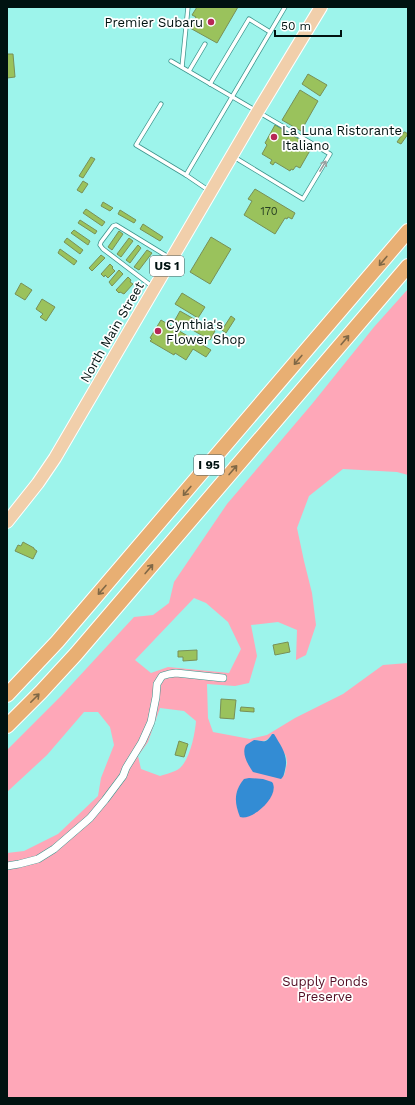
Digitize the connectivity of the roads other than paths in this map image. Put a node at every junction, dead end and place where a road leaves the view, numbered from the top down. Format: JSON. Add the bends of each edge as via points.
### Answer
{"nodes":[{"id":1,"x":188,"y":7,"type":"edge"},
{"id":2,"x":285,"y":7,"type":"edge"},
{"id":3,"x":321,"y":7,"type":"edge"},
{"id":4,"x":270,"y":32,"type":"junction"},
{"id":5,"x":205,"y":44,"type":"dead end"},
{"id":6,"x":171,"y":61,"type":"dead end"},
{"id":7,"x":182,"y":67,"type":"junction"},
{"id":8,"x":189,"y":71,"type":"junction"},
{"id":9,"x":210,"y":84,"type":"junction"},
{"id":10,"x":232,"y":96,"type":"junction"},
{"id":11,"x":161,"y":104,"type":"dead end"},
{"id":12,"x":258,"y":111,"type":"junction"},
{"id":13,"x":232,"y":155,"type":"junction"},
{"id":14,"x":186,"y":175,"type":"junction"},
{"id":15,"x":211,"y":192,"type":"junction"},
{"id":16,"x":408,"y":231,"type":"edge"},
{"id":17,"x":171,"y":259,"type":"junction"},
{"id":18,"x":408,"y":266,"type":"edge"},
{"id":19,"x":154,"y":288,"type":"junction"},
{"id":20,"x":7,"y":522,"type":"edge"},
{"id":21,"x":223,"y":678,"type":"dead end"},
{"id":22,"x":7,"y":695,"type":"edge"},
{"id":23,"x":7,"y":726,"type":"edge"},
{"id":24,"x":7,"y":866,"type":"edge"}],
"edges":[{"from":1,"to":7,"type":"lane"},
{"from":2,"to":4,"type":"lane"},
{"from":3,"to":12,"type":"main road","name":"North Main Street","number":"US 1"},
{"from":4,"to":9,"type":"lane","via":[[249,19]]},
{"from":4,"to":10,"type":"lane"},
{"from":5,"to":8,"type":"lane"},
{"from":6,"to":7,"type":"lane"},
{"from":7,"to":8,"type":"lane"},
{"from":8,"to":9,"type":"lane"},
{"from":9,"to":10,"type":"lane"},
{"from":10,"to":12,"type":"lane"},
{"from":10,"to":14,"type":"lane"},
{"from":11,"to":14,"type":"lane","via":[[136,145]]},
{"from":12,"to":13,"type":"main road","name":"North Main Street","number":"US 1"},
{"from":13,"to":12,"type":"lane","one_way":true,"via":[[303,199],[330,154]]},
{"from":13,"to":15,"type":"main road","name":"North Main Street","number":"US 1"},
{"from":14,"to":15,"type":"lane"},
{"from":15,"to":17,"type":"main road","name":"North Main Street","number":"US 1"},
{"from":16,"to":22,"type":"highway","number":"I 95","one_way":true,"via":[[57,642]]},
{"from":17,"to":19,"type":"main road","name":"North Main Street","number":"US 1"},
{"from":17,"to":19,"type":"lane","via":[[116,225],[101,242],[103,249]]},
{"from":23,"to":18,"type":"highway","number":"I 95","one_way":true,"via":[[81,649]]},
{"from":19,"to":20,"type":"main road","name":"North Main Street","number":"US 1","via":[[55,458]]},
{"from":21,"to":24,"type":"street","via":[[176,673],[162,676],[157,684],[151,722],[142,742],[123,776],[105,800],[90,818],[54,850],[38,859]]}]}
